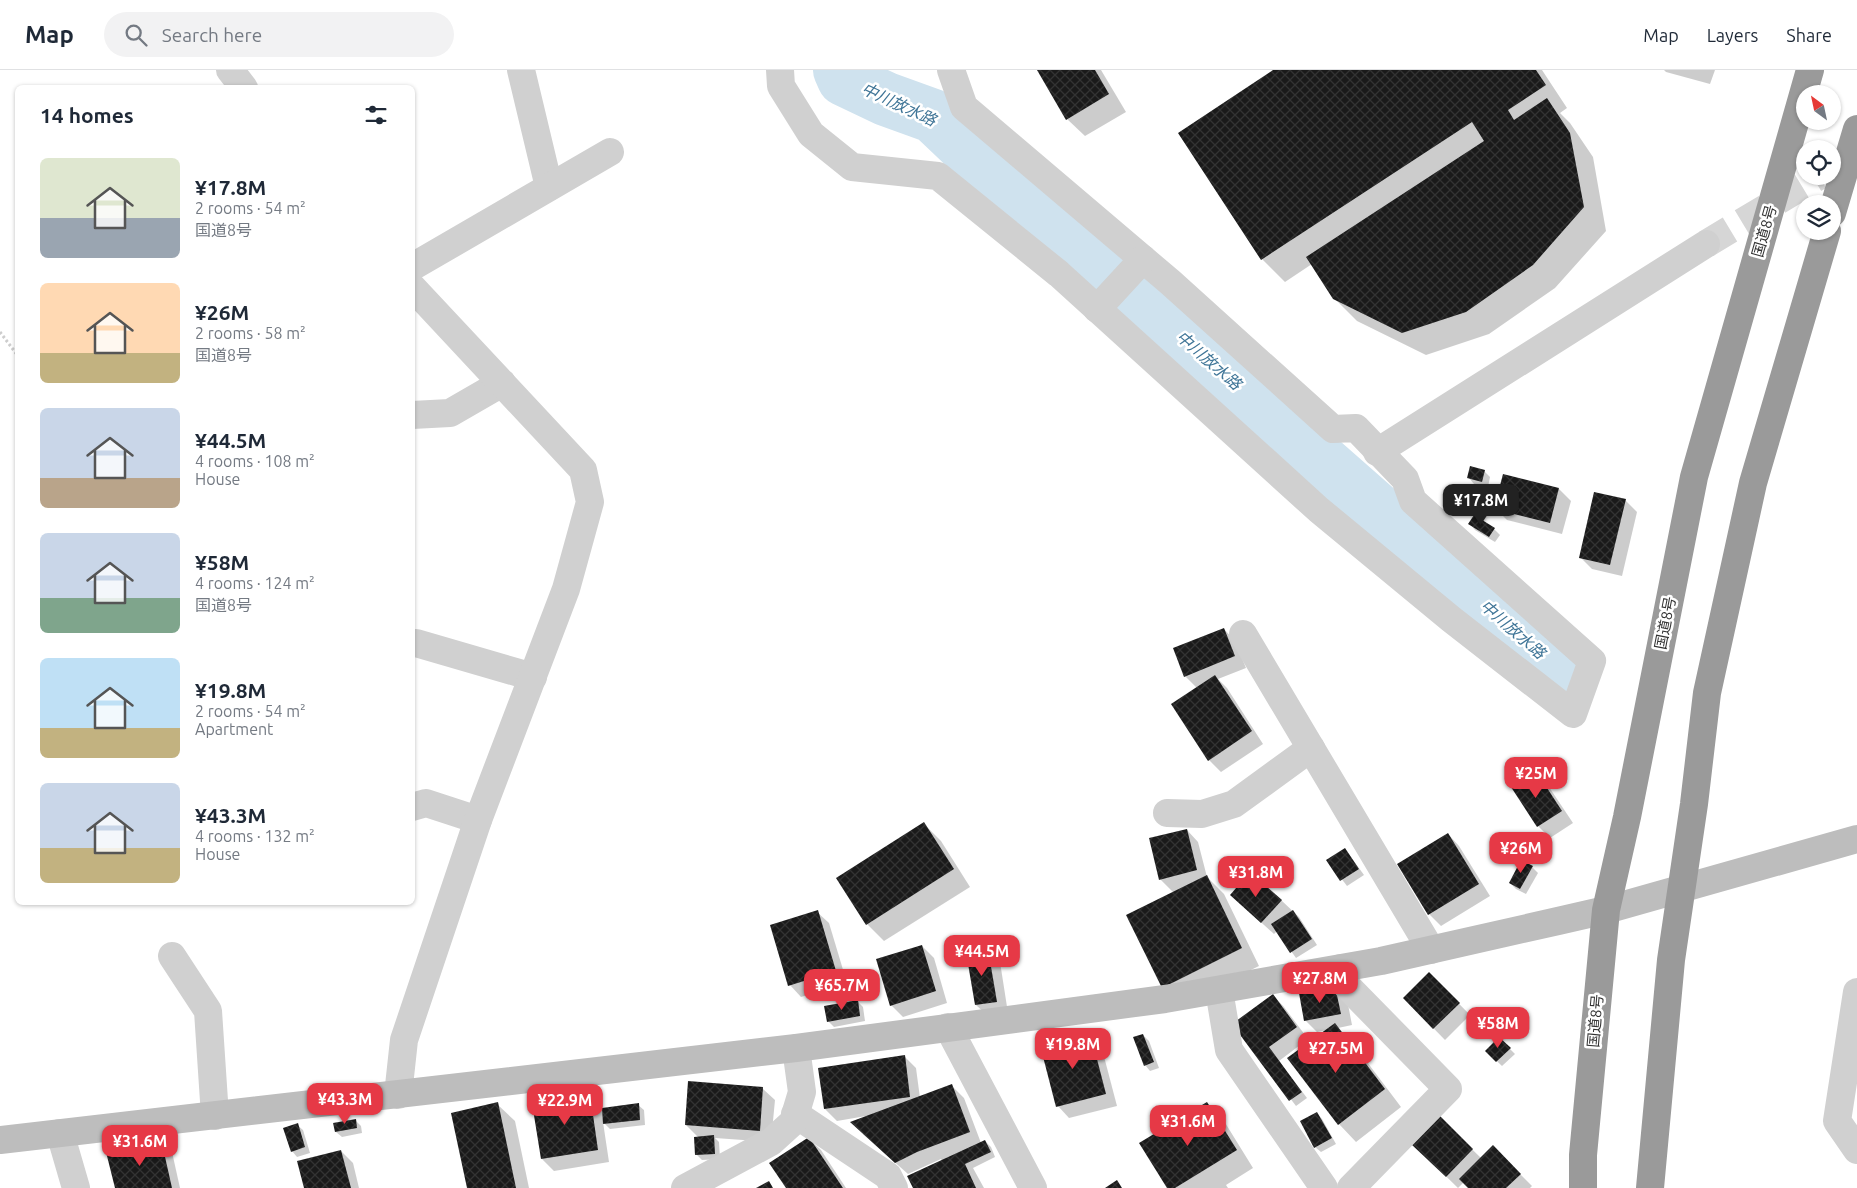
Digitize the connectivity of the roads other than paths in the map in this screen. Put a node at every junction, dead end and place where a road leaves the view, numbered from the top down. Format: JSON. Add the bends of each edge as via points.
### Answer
{"nodes":[{"id":1,"x":230,"y":70,"type":"edge"},
{"id":2,"x":521,"y":70,"type":"edge"},
{"id":3,"x":780,"y":70,"type":"edge"},
{"id":4,"x":951,"y":70,"type":"edge"},
{"id":5,"x":1810,"y":70,"type":"edge"},
{"id":6,"x":242,"y":85,"type":"edge"},
{"id":7,"x":1857,"y":129,"type":"edge"},
{"id":8,"x":610,"y":152,"type":"dead end"},
{"id":9,"x":549,"y":188,"type":"junction"},
{"id":10,"x":1837,"y":195,"type":"edge"},
{"id":11,"x":1824,"y":240,"type":"edge"},
{"id":12,"x":1706,"y":244,"type":"tunnel mouth"},
{"id":13,"x":1142,"y":260,"type":"junction"},
{"id":14,"x":415,"y":265,"type":"edge"},
{"id":15,"x":415,"y":290,"type":"edge"},
{"id":16,"x":1098,"y":308,"type":"junction"},
{"id":17,"x":502,"y":383,"type":"junction"},
{"id":18,"x":415,"y":415,"type":"edge"},
{"id":19,"x":1377,"y":452,"type":"junction"},
{"id":20,"x":1243,"y":634,"type":"dead end"},
{"id":21,"x":416,"y":643,"type":"dead end"},
{"id":22,"x":533,"y":677,"type":"junction"},
{"id":23,"x":1311,"y":748,"type":"junction"},
{"id":24,"x":415,"y":806,"type":"edge"},
{"id":25,"x":1167,"y":813,"type":"dead end"},
{"id":26,"x":478,"y":820,"type":"junction"},
{"id":27,"x":1857,"y":839,"type":"edge"},
{"id":28,"x":1683,"y":888,"type":"junction"},
{"id":29,"x":1606,"y":910,"type":"junction"},
{"id":30,"x":1430,"y":950,"type":"junction"},
{"id":31,"x":172,"y":956,"type":"dead end"},
{"id":32,"x":1342,"y":968,"type":"junction"},
{"id":33,"x":1219,"y":990,"type":"junction"},
{"id":34,"x":1857,"y":992,"type":"edge"},
{"id":35,"x":948,"y":1027,"type":"junction"},
{"id":36,"x":796,"y":1048,"type":"junction"},
{"id":37,"x":398,"y":1095,"type":"junction"},
{"id":38,"x":795,"y":1114,"type":"junction"},
{"id":39,"x":215,"y":1116,"type":"junction"},
{"id":40,"x":60,"y":1133,"type":"junction"},
{"id":41,"x":0,"y":1140,"type":"edge"},
{"id":42,"x":1857,"y":1150,"type":"edge"},
{"id":43,"x":76,"y":1188,"type":"edge"},
{"id":44,"x":685,"y":1188,"type":"edge"},
{"id":45,"x":894,"y":1188,"type":"edge"},
{"id":46,"x":1033,"y":1188,"type":"edge"},
{"id":47,"x":1324,"y":1188,"type":"edge"},
{"id":48,"x":1351,"y":1188,"type":"edge"},
{"id":49,"x":1583,"y":1188,"type":"edge"},
{"id":50,"x":1650,"y":1188,"type":"edge"}],
"edges":[{"from":1,"to":6,"type":"street"},
{"from":2,"to":9,"type":"street"},
{"from":3,"to":16,"type":"street","via":[[780,86],[811,134],[852,167],[938,176]]},
{"from":4,"to":13,"type":"street","via":[[964,107]]},
{"from":5,"to":29,"type":"highway","name":"国道8号","via":[[1694,477]]},
{"from":7,"to":10,"type":"highway"},
{"from":8,"to":9,"type":"street"},
{"from":9,"to":14,"type":"street"},
{"from":11,"to":28,"type":"highway","via":[[1756,474],[1707,693]]},
{"from":12,"to":19,"type":"street"},
{"from":13,"to":16,"type":"street"},
{"from":13,"to":19,"type":"street","via":[[1333,429],[1356,428]]},
{"from":15,"to":17,"type":"street"},
{"from":16,"to":19,"type":"street","via":[[1319,510],[1573,714],[1592,661],[1413,501],[1405,479]]},
{"from":17,"to":18,"type":"street","via":[[450,413]]},
{"from":17,"to":22,"type":"street","via":[[583,470],[590,502],[566,589]]},
{"from":20,"to":23,"type":"street"},
{"from":21,"to":22,"type":"street"},
{"from":22,"to":26,"type":"street"},
{"from":23,"to":25,"type":"street","via":[[1234,804],[1202,814]]},
{"from":23,"to":30,"type":"street"},
{"from":24,"to":26,"type":"street","via":[[426,803]]},
{"from":26,"to":37,"type":"street","via":[[404,1040]]},
{"from":27,"to":28,"type":"street"},
{"from":28,"to":29,"type":"street"},
{"from":28,"to":50,"type":"highway","via":[[1671,960]]},
{"from":29,"to":30,"type":"street"},
{"from":29,"to":49,"type":"highway","name":"国道8号","via":[[1583,1155]]},
{"from":30,"to":32,"type":"street"},
{"from":31,"to":39,"type":"street","via":[[208,1011]]},
{"from":32,"to":33,"type":"street"},
{"from":32,"to":48,"type":"street","via":[[1348,986],[1448,1089]]},
{"from":33,"to":35,"type":"street","via":[[1165,1000]]},
{"from":33,"to":47,"type":"street","via":[[1229,1050]]},
{"from":34,"to":42,"type":"street","via":[[1837,1122]]},
{"from":35,"to":36,"type":"street"},
{"from":35,"to":46,"type":"street"},
{"from":36,"to":37,"type":"street"},
{"from":36,"to":38,"type":"street","via":[[802,1092]]},
{"from":37,"to":39,"type":"street"},
{"from":38,"to":44,"type":"street","via":[[793,1122],[771,1142]]},
{"from":38,"to":45,"type":"street","via":[[888,1176]]},
{"from":39,"to":40,"type":"street"},
{"from":40,"to":41,"type":"street"},
{"from":40,"to":43,"type":"street"}]}
